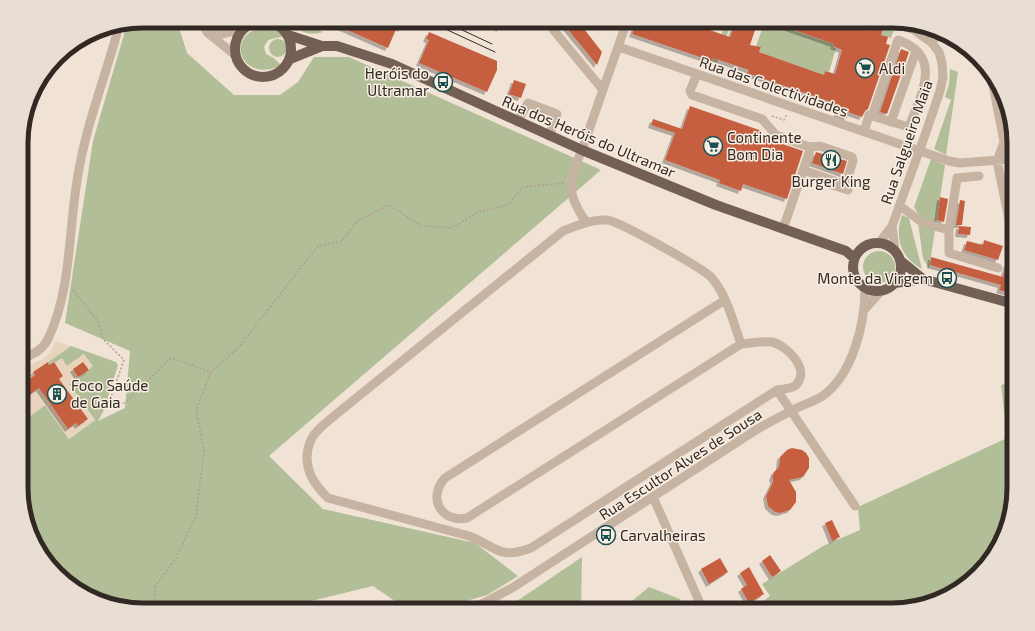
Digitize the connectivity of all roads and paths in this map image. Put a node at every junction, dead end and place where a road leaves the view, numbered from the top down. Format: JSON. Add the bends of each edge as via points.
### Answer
{"nodes":[{"id":1,"x":204,"y":28,"type":"edge"},
{"id":2,"x":208,"y":28,"type":"edge"},
{"id":3,"x":239,"y":28,"type":"edge"},
{"id":4,"x":246,"y":28,"type":"edge"},
{"id":5,"x":279,"y":28,"type":"edge"},
{"id":6,"x":284,"y":28,"type":"edge"},
{"id":7,"x":552,"y":28,"type":"edge"},
{"id":8,"x":625,"y":28,"type":"edge"},
{"id":9,"x":117,"y":31,"type":"edge"},
{"id":10,"x":915,"y":31,"type":"edge"},
{"id":11,"x":286,"y":33,"type":"junction"},
{"id":12,"x":936,"y":37,"type":"edge"},
{"id":13,"x":931,"y":42,"type":"junction"},
{"id":14,"x":322,"y":46,"type":"junction"},
{"id":15,"x":619,"y":47,"type":"junction"},
{"id":16,"x":916,"y":51,"type":"junction"},
{"id":17,"x":235,"y":56,"type":"junction"},
{"id":18,"x":290,"y":60,"type":"junction"},
{"id":19,"x":697,"y":74,"type":"junction"},
{"id":20,"x":603,"y":90,"type":"junction"},
{"id":21,"x":994,"y":90,"type":"edge"},
{"id":22,"x":770,"y":115,"type":"dead end"},
{"id":23,"x":872,"y":116,"type":"junction"},
{"id":24,"x":784,"y":120,"type":"dead end"},
{"id":25,"x":517,"y":122,"type":"junction"},
{"id":26,"x":891,"y":122,"type":"junction"},
{"id":27,"x":864,"y":132,"type":"junction"},
{"id":28,"x":549,"y":136,"type":"junction"},
{"id":29,"x":809,"y":147,"type":"junction"},
{"id":30,"x":582,"y":150,"type":"junction"},
{"id":31,"x":920,"y":150,"type":"junction"},
{"id":32,"x":1007,"y":160,"type":"edge"},
{"id":33,"x":997,"y":161,"type":"junction"},
{"id":34,"x":802,"y":172,"type":"junction"},
{"id":35,"x":979,"y":176,"type":"dead end"},
{"id":36,"x":572,"y":182,"type":"junction"},
{"id":37,"x":848,"y":190,"type":"dead end"},
{"id":38,"x":1007,"y":202,"type":"edge"},
{"id":39,"x":900,"y":206,"type":"junction"},
{"id":40,"x":586,"y":222,"type":"junction"},
{"id":41,"x":892,"y":226,"type":"junction"},
{"id":42,"x":783,"y":229,"type":"junction"},
{"id":43,"x":949,"y":230,"type":"junction"},
{"id":44,"x":880,"y":242,"type":"junction"},
{"id":45,"x":895,"y":250,"type":"junction"},
{"id":46,"x":850,"y":255,"type":"junction"},
{"id":47,"x":901,"y":261,"type":"junction"},
{"id":48,"x":998,"y":268,"type":"dead end"},
{"id":49,"x":923,"y":279,"type":"junction"},
{"id":50,"x":65,"y":280,"type":"junction"},
{"id":51,"x":895,"y":283,"type":"junction"},
{"id":52,"x":865,"y":288,"type":"junction"},
{"id":53,"x":881,"y":291,"type":"junction"},
{"id":54,"x":725,"y":300,"type":"junction"},
{"id":55,"x":1007,"y":302,"type":"edge"},
{"id":56,"x":865,"y":309,"type":"junction"},
{"id":57,"x":741,"y":344,"type":"junction"},
{"id":58,"x":28,"y":356,"type":"edge"},
{"id":59,"x":211,"y":372,"type":"junction"},
{"id":60,"x":777,"y":390,"type":"junction"},
{"id":61,"x":791,"y":411,"type":"junction"},
{"id":62,"x":653,"y":497,"type":"junction"},
{"id":63,"x":855,"y":506,"type":"dead end"},
{"id":64,"x":155,"y":603,"type":"edge"},
{"id":65,"x":483,"y":603,"type":"edge"},
{"id":66,"x":700,"y":603,"type":"edge"}],
"edges":[{"from":1,"to":17,"type":"street"},
{"from":2,"to":3,"type":"street","via":[[219,35]]},
{"from":4,"to":17,"type":"main road","via":[[236,40]]},
{"from":5,"to":11,"type":"main road"},
{"from":6,"to":11,"type":"main road"},
{"from":7,"to":20,"type":"street"},
{"from":8,"to":15,"type":"street"},
{"from":9,"to":50,"type":"street","via":[[78,174]]},
{"from":10,"to":13,"type":"street","name":"Rua Salgueiro Maia"},
{"from":11,"to":14,"type":"main road","name":"Rua dos Heróis do Ultramar"},
{"from":11,"to":18,"type":"main road","via":[[291,43]]},
{"from":12,"to":13,"type":"street"},
{"from":13,"to":31,"type":"street","name":"Rua Salgueiro Maia","via":[[939,52],[943,77]]},
{"from":14,"to":18,"type":"main road","name":"Rua dos Heróis do Ultramar"},
{"from":14,"to":25,"type":"main road","name":"Rua dos Heróis do Ultramar","via":[[338,46],[392,64]]},
{"from":15,"to":19,"type":"street","name":"Rua das Colectividades"},
{"from":15,"to":20,"type":"street"},
{"from":16,"to":23,"type":"street","via":[[909,44],[898,40]]},
{"from":16,"to":26,"type":"street"},
{"from":16,"to":26,"type":"street","via":[[926,66],[925,83],[909,127]]},
{"from":17,"to":18,"type":"main road","via":[[244,71],[261,78],[278,73]]},
{"from":19,"to":27,"type":"street","name":"Rua das Colectividades"},
{"from":19,"to":29,"type":"street","via":[[690,91],[692,96],[762,119],[776,135]]},
{"from":20,"to":30,"type":"street"},
{"from":21,"to":33,"type":"street","via":[[1004,142]]},
{"from":22,"to":24,"type":"path"},
{"from":23,"to":26,"type":"street"},
{"from":23,"to":27,"type":"street","via":[[869,115]]},
{"from":25,"to":28,"type":"main road","name":"Rua dos Heróis do Ultramar"},
{"from":25,"to":28,"type":"street","via":[[528,103],[557,114]]},
{"from":27,"to":31,"type":"street","name":"Rua das Colectividades"},
{"from":28,"to":30,"type":"main road","name":"Rua dos Heróis do Ultramar"},
{"from":29,"to":34,"type":"street"},
{"from":29,"to":34,"type":"street","via":[[820,146],[852,157],[853,161],[847,180],[840,183]]},
{"from":30,"to":36,"type":"street"},
{"from":30,"to":42,"type":"main road","name":"Rua dos Heróis do Ultramar","via":[[716,205]]},
{"from":31,"to":33,"type":"street","name":"Rua das Colectividades","via":[[945,159],[964,162]]},
{"from":31,"to":39,"type":"street","name":"Rua Salgueiro Maia"},
{"from":32,"to":33,"type":"street","name":"Rua das Colectividades"},
{"from":33,"to":38,"type":"street"},
{"from":34,"to":37,"type":"street"},
{"from":34,"to":42,"type":"street"},
{"from":35,"to":43,"type":"street","via":[[957,178]]},
{"from":36,"to":40,"type":"street","via":[[570,189]]},
{"from":36,"to":59,"type":"path","via":[[523,188],[508,205],[478,212],[452,228],[422,226],[390,205],[357,221],[342,241],[317,247],[240,346]]},
{"from":39,"to":41,"type":"street","name":"Rua Salgueiro Maia"},
{"from":39,"to":43,"type":"street","via":[[923,223]]},
{"from":40,"to":54,"type":"street","via":[[609,220],[634,231],[711,277]]},
{"from":40,"to":60,"type":"street","via":[[563,231],[334,416],[312,437],[307,452],[308,473],[315,486],[328,498],[469,536],[500,552],[515,554],[531,548]]},
{"from":41,"to":44,"type":"street","name":"Rua Salgueiro Maia"},
{"from":41,"to":45,"type":"street","name":"Rua Salgueiro Maia"},
{"from":42,"to":46,"type":"main road","name":"Rua dos Heróis do Ultramar"},
{"from":43,"to":48,"type":"street","via":[[949,253]]},
{"from":44,"to":45,"type":"main road"},
{"from":44,"to":46,"type":"main road","via":[[869,244]]},
{"from":45,"to":47,"type":"main road"},
{"from":46,"to":52,"type":"main road","via":[[855,277]]},
{"from":47,"to":49,"type":"main road"},
{"from":47,"to":51,"type":"main road","via":[[901,269]]},
{"from":49,"to":51,"type":"main road"},
{"from":49,"to":55,"type":"main road"},
{"from":50,"to":58,"type":"street","via":[[48,340],[40,350]]},
{"from":50,"to":59,"type":"path","via":[[97,320],[103,339],[124,360],[110,404],[125,403],[171,358]]},
{"from":51,"to":53,"type":"main road"},
{"from":52,"to":53,"type":"main road"},
{"from":52,"to":56,"type":"street","name":"Rua Escultor Alves de Sousa"},
{"from":53,"to":56,"type":"street","name":"Rua Escultor Alves de Sousa"},
{"from":54,"to":57,"type":"street"},
{"from":54,"to":57,"type":"street","via":[[445,478],[436,496],[440,508],[454,518],[472,515]]},
{"from":56,"to":61,"type":"street","name":"Rua Escultor Alves de Sousa","via":[[852,355],[838,382],[821,397]]},
{"from":57,"to":60,"type":"street","via":[[772,342],[785,348],[794,357],[800,369],[797,384]]},
{"from":59,"to":64,"type":"path","via":[[196,410],[204,451],[196,516],[176,558],[155,587]]},
{"from":60,"to":61,"type":"street"},
{"from":61,"to":62,"type":"street","name":"Rua Escultor Alves de Sousa","via":[[756,430]]},
{"from":61,"to":63,"type":"street"},
{"from":62,"to":65,"type":"street","name":"Rua Escultor Alves de Sousa","via":[[512,588]]},
{"from":62,"to":66,"type":"street"}]}
